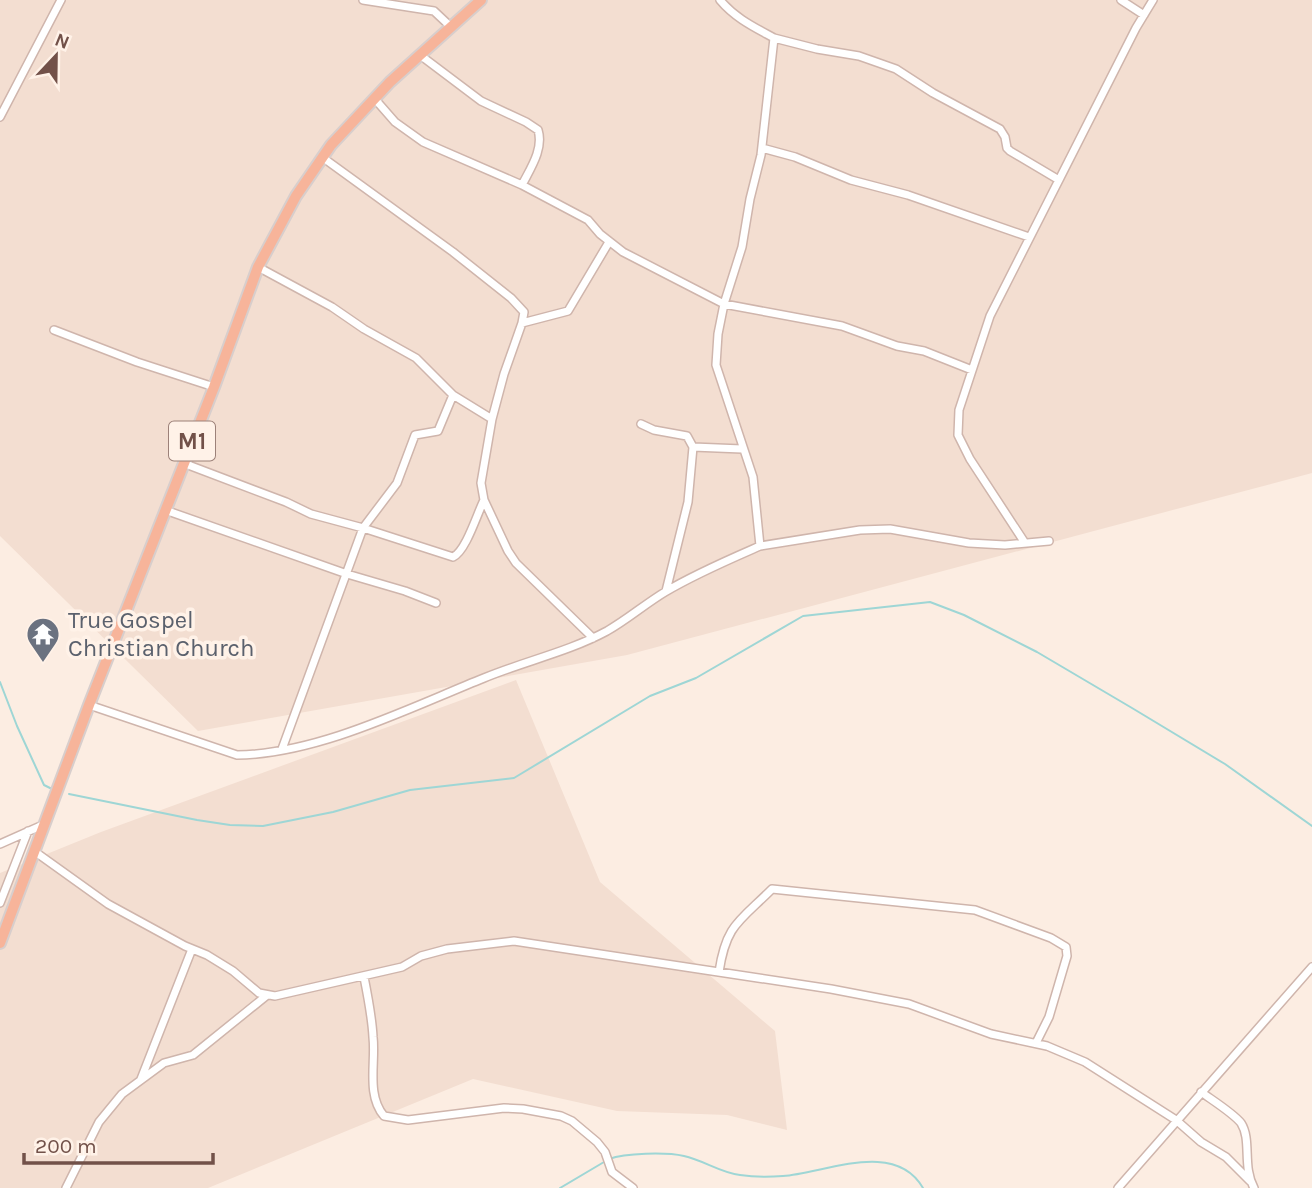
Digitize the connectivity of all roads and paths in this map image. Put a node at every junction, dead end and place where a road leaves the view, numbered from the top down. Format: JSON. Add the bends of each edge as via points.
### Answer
{"nodes":[{"id":1,"x":61,"y":0,"type":"edge"},
{"id":2,"x":363,"y":0,"type":"edge"},
{"id":3,"x":481,"y":0,"type":"edge"},
{"id":4,"x":720,"y":0,"type":"edge"},
{"id":5,"x":1121,"y":0,"type":"edge"},
{"id":6,"x":1153,"y":0,"type":"edge"},
{"id":7,"x":373,"y":1,"type":"edge"},
{"id":8,"x":1144,"y":15,"type":"junction"},
{"id":9,"x":451,"y":27,"type":"junction"},
{"id":10,"x":774,"y":38,"type":"junction"},
{"id":11,"x":420,"y":55,"type":"junction"},
{"id":12,"x":374,"y":98,"type":"junction"},
{"id":13,"x":0,"y":117,"type":"edge"},
{"id":14,"x":762,"y":148,"type":"junction"},
{"id":15,"x":322,"y":157,"type":"junction"},
{"id":16,"x":1059,"y":180,"type":"junction"},
{"id":17,"x":522,"y":185,"type":"junction"},
{"id":18,"x":1029,"y":237,"type":"junction"},
{"id":19,"x":610,"y":242,"type":"junction"},
{"id":20,"x":258,"y":267,"type":"junction"},
{"id":21,"x":724,"y":304,"type":"junction"},
{"id":22,"x":522,"y":323,"type":"junction"},
{"id":23,"x":54,"y":330,"type":"dead end"},
{"id":24,"x":972,"y":370,"type":"junction"},
{"id":25,"x":214,"y":387,"type":"junction"},
{"id":26,"x":453,"y":395,"type":"junction"},
{"id":27,"x":492,"y":419,"type":"junction"},
{"id":28,"x":641,"y":425,"type":"dead end"},
{"id":29,"x":693,"y":447,"type":"junction"},
{"id":30,"x":742,"y":449,"type":"junction"},
{"id":31,"x":183,"y":463,"type":"junction"},
{"id":32,"x":484,"y":500,"type":"junction"},
{"id":33,"x":165,"y":510,"type":"junction"},
{"id":34,"x":363,"y":527,"type":"junction"},
{"id":35,"x":1049,"y":541,"type":"dead end"},
{"id":36,"x":1025,"y":544,"type":"junction"},
{"id":37,"x":760,"y":546,"type":"junction"},
{"id":38,"x":347,"y":574,"type":"junction"},
{"id":39,"x":666,"y":591,"type":"junction"},
{"id":40,"x":436,"y":603,"type":"dead end"},
{"id":41,"x":593,"y":638,"type":"junction"},
{"id":42,"x":89,"y":705,"type":"junction"},
{"id":43,"x":282,"y":749,"type":"junction"},
{"id":44,"x":45,"y":824,"type":"junction"},
{"id":45,"x":28,"y":831,"type":"junction"},
{"id":46,"x":0,"y":844,"type":"edge"},
{"id":47,"x":34,"y":851,"type":"junction"},
{"id":48,"x":0,"y":903,"type":"edge"},
{"id":49,"x":0,"y":943,"type":"edge"},
{"id":50,"x":192,"y":949,"type":"junction"},
{"id":51,"x":1312,"y":967,"type":"edge"},
{"id":52,"x":719,"y":972,"type":"junction"},
{"id":53,"x":364,"y":978,"type":"junction"},
{"id":54,"x":266,"y":996,"type":"junction"},
{"id":55,"x":1036,"y":1043,"type":"junction"},
{"id":56,"x":141,"y":1079,"type":"junction"},
{"id":57,"x":1201,"y":1091,"type":"junction"},
{"id":58,"x":1177,"y":1120,"type":"junction"},
{"id":59,"x":1252,"y":1185,"type":"edge"},
{"id":60,"x":66,"y":1188,"type":"edge"},
{"id":61,"x":633,"y":1188,"type":"edge"},
{"id":62,"x":1118,"y":1188,"type":"edge"}],
"edges":[{"from":1,"to":13,"type":"street"},
{"from":2,"to":7,"type":"street"},
{"from":3,"to":9,"type":"highway","number":"M1"},
{"from":4,"to":10,"type":"street","via":[[747,24]]},
{"from":5,"to":8,"type":"street"},
{"from":6,"to":8,"type":"street"},
{"from":7,"to":9,"type":"street","via":[[433,11]]},
{"from":8,"to":16,"type":"street"},
{"from":9,"to":11,"type":"highway","number":"M1"},
{"from":10,"to":14,"type":"street"},
{"from":10,"to":16,"type":"street","via":[[896,69],[1000,129],[1010,151]]},
{"from":11,"to":12,"type":"highway","number":"M1"},
{"from":11,"to":17,"type":"street","via":[[481,101],[538,130],[539,148]]},
{"from":12,"to":15,"type":"highway","number":"M1"},
{"from":12,"to":17,"type":"street","via":[[395,122],[423,142]]},
{"from":14,"to":18,"type":"street"},
{"from":14,"to":21,"type":"street","via":[[742,247]]},
{"from":15,"to":20,"type":"highway","number":"M1"},
{"from":15,"to":22,"type":"street","via":[[511,298],[524,312]]},
{"from":16,"to":18,"type":"street"},
{"from":17,"to":19,"type":"street","via":[[587,220]]},
{"from":18,"to":24,"type":"street","via":[[990,316]]},
{"from":19,"to":21,"type":"street"},
{"from":19,"to":22,"type":"street","via":[[568,311]]},
{"from":20,"to":25,"type":"highway","number":"M1"},
{"from":20,"to":26,"type":"street","via":[[416,358]]},
{"from":21,"to":24,"type":"street","via":[[842,326]]},
{"from":21,"to":30,"type":"street","via":[[716,365]]},
{"from":22,"to":27,"type":"street"},
{"from":23,"to":25,"type":"street"},
{"from":24,"to":36,"type":"street","via":[[958,410],[958,435]]},
{"from":25,"to":31,"type":"highway","number":"M1"},
{"from":26,"to":27,"type":"street"},
{"from":26,"to":34,"type":"street","via":[[438,431],[415,435],[397,484]]},
{"from":27,"to":32,"type":"street","via":[[481,483]]},
{"from":28,"to":29,"type":"street","via":[[687,436]]},
{"from":29,"to":30,"type":"street"},
{"from":29,"to":39,"type":"street","via":[[688,502]]},
{"from":30,"to":37,"type":"street","via":[[753,477]]},
{"from":31,"to":33,"type":"highway","number":"M1"},
{"from":31,"to":34,"type":"street","via":[[311,513]]},
{"from":32,"to":34,"type":"street","via":[[456,556]]},
{"from":32,"to":41,"type":"street","via":[[516,563]]},
{"from":33,"to":38,"type":"street"},
{"from":33,"to":42,"type":"highway","number":"M1"},
{"from":34,"to":38,"type":"street"},
{"from":35,"to":36,"type":"street"},
{"from":36,"to":37,"type":"street","via":[[969,543],[890,529]]},
{"from":37,"to":39,"type":"street"},
{"from":38,"to":40,"type":"street"},
{"from":38,"to":43,"type":"street"},
{"from":39,"to":41,"type":"street"},
{"from":41,"to":43,"type":"street","via":[[350,732]]},
{"from":42,"to":43,"type":"street","via":[[237,755]]},
{"from":42,"to":44,"type":"highway","number":"M1"},
{"from":44,"to":45,"type":"street"},
{"from":44,"to":47,"type":"highway","number":"M1"},
{"from":45,"to":46,"type":"street"},
{"from":45,"to":48,"type":"street"},
{"from":47,"to":49,"type":"highway","number":"M1"},
{"from":47,"to":50,"type":"street","via":[[108,904]]},
{"from":50,"to":54,"type":"street"},
{"from":50,"to":56,"type":"street"},
{"from":51,"to":57,"type":"street"},
{"from":52,"to":53,"type":"street","via":[[514,941],[447,949]]},
{"from":52,"to":55,"type":"street","via":[[909,1004],[991,1034]]},
{"from":52,"to":55,"type":"street","via":[[727,936],[772,890],[975,910],[1066,947],[1049,1017]]},
{"from":53,"to":54,"type":"street"},
{"from":53,"to":61,"type":"street","via":[[374,1040],[372,1083],[383,1116],[408,1120],[503,1108],[561,1116],[597,1142],[612,1172]]},
{"from":54,"to":56,"type":"street","via":[[193,1055],[174,1059]]},
{"from":55,"to":58,"type":"street","via":[[1085,1062]]},
{"from":56,"to":60,"type":"street","via":[[105,1112]]},
{"from":57,"to":58,"type":"street"},
{"from":57,"to":59,"type":"street","via":[[1239,1120],[1245,1131]]},
{"from":58,"to":59,"type":"street","via":[[1226,1157]]},
{"from":58,"to":62,"type":"street"}]}
